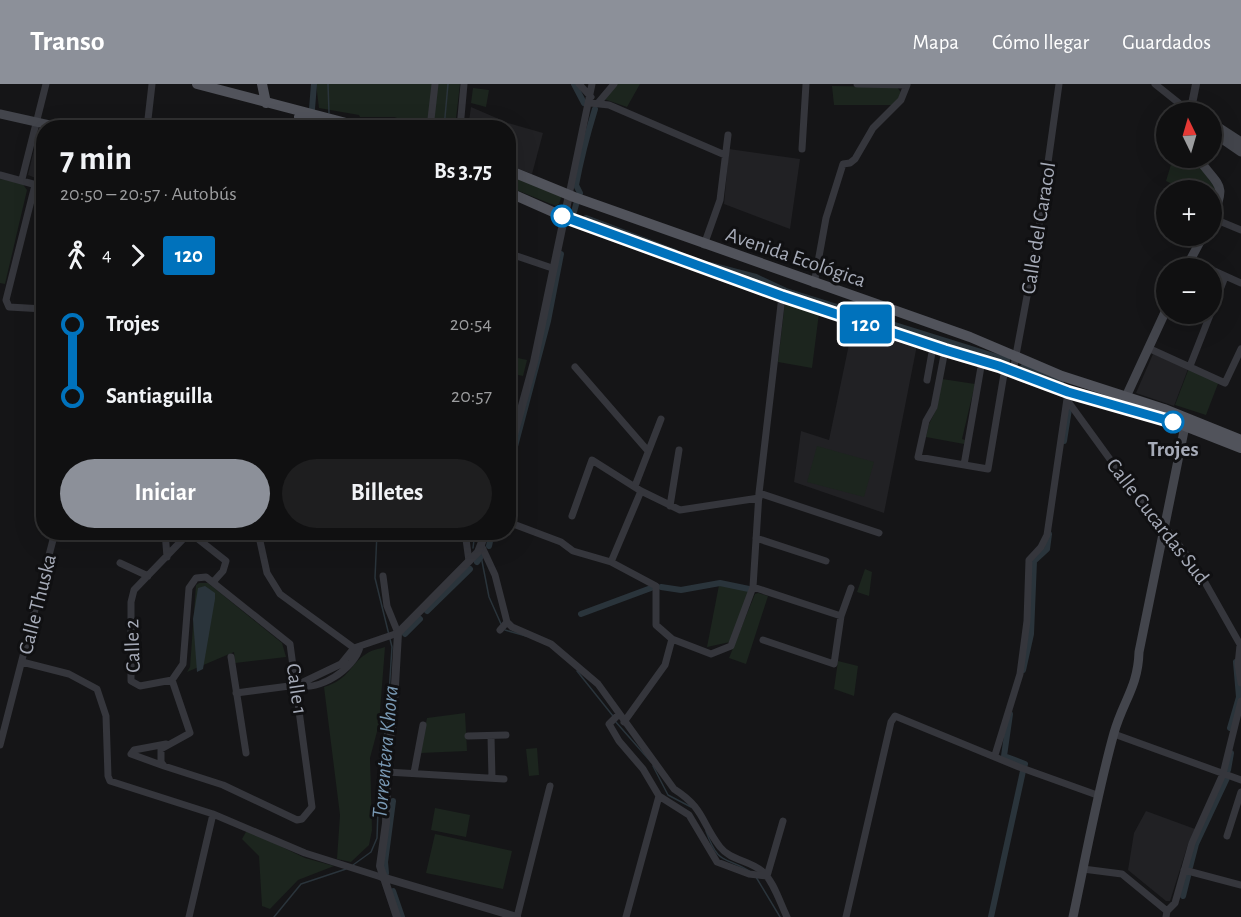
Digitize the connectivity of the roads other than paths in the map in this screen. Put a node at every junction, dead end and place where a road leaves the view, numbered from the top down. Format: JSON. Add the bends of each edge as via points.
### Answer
{"nodes":[{"id":1,"x":46,"y":84,"type":"edge"},
{"id":2,"x":152,"y":84,"type":"edge"},
{"id":3,"x":197,"y":84,"type":"edge"},
{"id":4,"x":262,"y":84,"type":"edge"},
{"id":5,"x":435,"y":84,"type":"edge"},
{"id":6,"x":464,"y":84,"type":"edge"},
{"id":7,"x":579,"y":84,"type":"edge"},
{"id":8,"x":592,"y":84,"type":"edge"},
{"id":9,"x":614,"y":84,"type":"edge"},
{"id":10,"x":806,"y":84,"type":"edge"},
{"id":11,"x":857,"y":84,"type":"edge"},
{"id":12,"x":1059,"y":84,"type":"edge"},
{"id":13,"x":1155,"y":84,"type":"edge"},
{"id":14,"x":1196,"y":84,"type":"edge"},
{"id":15,"x":907,"y":85,"type":"edge"},
{"id":16,"x":590,"y":100,"type":"junction"},
{"id":17,"x":1179,"y":102,"type":"edge"},
{"id":18,"x":1193,"y":102,"type":"edge"},
{"id":19,"x":266,"y":103,"type":"junction"},
{"id":20,"x":598,"y":103,"type":"junction"},
{"id":21,"x":0,"y":114,"type":"edge"},
{"id":22,"x":37,"y":120,"type":"edge"},
{"id":23,"x":148,"y":120,"type":"edge"},
{"id":24,"x":314,"y":120,"type":"edge"},
{"id":25,"x":431,"y":120,"type":"edge"},
{"id":26,"x":461,"y":120,"type":"edge"},
{"id":27,"x":36,"y":122,"type":"joint"},
{"id":28,"x":1222,"y":130,"type":"edge"},
{"id":29,"x":728,"y":135,"type":"dead end"},
{"id":30,"x":1222,"y":139,"type":"edge"},
{"id":31,"x":1241,"y":142,"type":"edge"},
{"id":32,"x":802,"y":149,"type":"dead end"},
{"id":33,"x":1241,"y":152,"type":"edge"},
{"id":34,"x":725,"y":155,"type":"junction"},
{"id":35,"x":516,"y":173,"type":"edge"},
{"id":36,"x":0,"y":175,"type":"edge"},
{"id":37,"x":22,"y":179,"type":"junction"},
{"id":38,"x":35,"y":185,"type":"joint"},
{"id":39,"x":569,"y":195,"type":"junction"},
{"id":40,"x":516,"y":196,"type":"edge"},
{"id":41,"x":562,"y":216,"type":"junction"},
{"id":42,"x":1222,"y":222,"type":"edge"},
{"id":43,"x":1241,"y":230,"type":"edge"},
{"id":44,"x":704,"y":245,"type":"junction"},
{"id":45,"x":516,"y":256,"type":"edge"},
{"id":46,"x":552,"y":268,"type":"junction"},
{"id":47,"x":1222,"y":275,"type":"edge"},
{"id":48,"x":1225,"y":277,"type":"junction"},
{"id":49,"x":1241,"y":283,"type":"edge"},
{"id":50,"x":814,"y":284,"type":"junction"},
{"id":51,"x":782,"y":296,"type":"junction"},
{"id":52,"x":36,"y":308,"type":"edge"},
{"id":53,"x":1160,"y":324,"type":"edge"},
{"id":54,"x":933,"y":346,"type":"junction"},
{"id":55,"x":1148,"y":348,"type":"junction"},
{"id":56,"x":1241,"y":349,"type":"edge"},
{"id":57,"x":945,"y":350,"type":"junction"},
{"id":58,"x":1015,"y":355,"type":"junction"},
{"id":59,"x":982,"y":361,"type":"junction"},
{"id":60,"x":1190,"y":366,"type":"junction"},
{"id":61,"x":575,"y":368,"type":"dead end"},
{"id":62,"x":1009,"y":370,"type":"junction"},
{"id":63,"x":927,"y":380,"type":"dead end"},
{"id":64,"x":1068,"y":396,"type":"junction"},
{"id":65,"x":1124,"y":401,"type":"junction"},
{"id":66,"x":661,"y":419,"type":"dead end"},
{"id":67,"x":1187,"y":422,"type":"junction"},
{"id":68,"x":516,"y":428,"type":"edge"},
{"id":69,"x":1241,"y":440,"type":"edge"},
{"id":70,"x":1241,"y":448,"type":"edge"},
{"id":71,"x":679,"y":450,"type":"dead end"},
{"id":72,"x":648,"y":451,"type":"junction"},
{"id":73,"x":964,"y":465,"type":"junction"},
{"id":74,"x":638,"y":488,"type":"junction"},
{"id":75,"x":759,"y":495,"type":"junction"},
{"id":76,"x":670,"y":506,"type":"junction"},
{"id":77,"x":572,"y":516,"type":"dead end"},
{"id":78,"x":516,"y":525,"type":"edge"},
{"id":79,"x":1166,"y":527,"type":"junction"},
{"id":80,"x":879,"y":534,"type":"dead end"},
{"id":81,"x":756,"y":538,"type":"junction"},
{"id":82,"x":53,"y":540,"type":"edge"},
{"id":83,"x":167,"y":540,"type":"edge"},
{"id":84,"x":170,"y":540,"type":"edge"},
{"id":85,"x":183,"y":540,"type":"edge"},
{"id":86,"x":200,"y":540,"type":"edge"},
{"id":87,"x":260,"y":540,"type":"edge"},
{"id":88,"x":468,"y":540,"type":"edge"},
{"id":89,"x":482,"y":540,"type":"edge"},
{"id":90,"x":179,"y":545,"type":"junction"},
{"id":91,"x":475,"y":555,"type":"junction"},
{"id":92,"x":167,"y":558,"type":"junction"},
{"id":93,"x":826,"y":561,"type":"dead end"},
{"id":94,"x":612,"y":562,"type":"junction"},
{"id":95,"x":120,"y":563,"type":"dead end"},
{"id":96,"x":148,"y":576,"type":"junction"},
{"id":97,"x":383,"y":576,"type":"dead end"},
{"id":98,"x":214,"y":581,"type":"junction"},
{"id":99,"x":753,"y":587,"type":"junction"},
{"id":100,"x":850,"y":588,"type":"dead end"},
{"id":101,"x":841,"y":616,"type":"junction"},
{"id":102,"x":397,"y":634,"type":"junction"},
{"id":103,"x":672,"y":639,"type":"junction"},
{"id":104,"x":763,"y":640,"type":"dead end"},
{"id":105,"x":1240,"y":645,"type":"edge"},
{"id":106,"x":357,"y":647,"type":"junction"},
{"id":107,"x":231,"y":657,"type":"dead end"},
{"id":108,"x":22,"y":662,"type":"junction"},
{"id":109,"x":172,"y":680,"type":"junction"},
{"id":110,"x":1241,"y":683,"type":"edge"},
{"id":111,"x":297,"y":685,"type":"junction"},
{"id":112,"x":236,"y":693,"type":"junction"},
{"id":113,"x":1241,"y":700,"type":"edge"},
{"id":114,"x":619,"y":714,"type":"junction"},
{"id":115,"x":624,"y":722,"type":"junction"},
{"id":116,"x":423,"y":725,"type":"dead end"},
{"id":117,"x":1114,"y":734,"type":"junction"},
{"id":118,"x":506,"y":735,"type":"dead end"},
{"id":119,"x":468,"y":736,"type":"dead end"},
{"id":120,"x":491,"y":736,"type":"junction"},
{"id":121,"x":166,"y":744,"type":"junction"},
{"id":122,"x":0,"y":745,"type":"edge"},
{"id":123,"x":246,"y":753,"type":"dead end"},
{"id":124,"x":994,"y":755,"type":"junction"},
{"id":125,"x":164,"y":766,"type":"junction"},
{"id":126,"x":387,"y":772,"type":"junction"},
{"id":127,"x":414,"y":773,"type":"junction"},
{"id":128,"x":1223,"y":774,"type":"junction"},
{"id":129,"x":492,"y":778,"type":"junction"},
{"id":130,"x":504,"y":779,"type":"dead end"},
{"id":131,"x":1241,"y":780,"type":"edge"},
{"id":132,"x":550,"y":786,"type":"dead end"},
{"id":133,"x":1241,"y":792,"type":"edge"},
{"id":134,"x":1097,"y":795,"type":"junction"},
{"id":135,"x":659,"y":796,"type":"junction"},
{"id":136,"x":213,"y":814,"type":"junction"},
{"id":137,"x":783,"y":821,"type":"dead end"},
{"id":138,"x":1227,"y":836,"type":"dead end"},
{"id":139,"x":1083,"y":869,"type":"junction"},
{"id":140,"x":1184,"y":870,"type":"junction"},
{"id":141,"x":767,"y":876,"type":"junction"},
{"id":142,"x":381,"y":877,"type":"junction"},
{"id":143,"x":1241,"y":885,"type":"edge"},
{"id":144,"x":1167,"y":914,"type":"edge"},
{"id":145,"x":189,"y":917,"type":"edge"},
{"id":146,"x":397,"y":917,"type":"edge"},
{"id":147,"x":517,"y":917,"type":"edge"},
{"id":148,"x":627,"y":917,"type":"edge"},
{"id":149,"x":787,"y":917,"type":"edge"},
{"id":150,"x":846,"y":917,"type":"edge"},
{"id":151,"x":1073,"y":917,"type":"edge"}],
"edges":[{"from":1,"to":22,"type":"street"},
{"from":2,"to":23,"type":"street"},
{"from":3,"to":19,"type":"main road"},
{"from":4,"to":19,"type":"main road"},
{"from":5,"to":25,"type":"street"},
{"from":6,"to":26,"type":"street"},
{"from":7,"to":16,"type":"street"},
{"from":8,"to":16,"type":"street"},
{"from":9,"to":20,"type":"street"},
{"from":10,"to":32,"type":"street"},
{"from":11,"to":15,"type":"street"},
{"from":12,"to":58,"type":"street","name":"Calle del Caracol","via":[[1036,248]]},
{"from":13,"to":17,"type":"street"},
{"from":14,"to":18,"type":"street"},
{"from":15,"to":50,"type":"street","via":[[905,94],[873,128],[855,159],[843,164],[821,238]]},
{"from":16,"to":20,"type":"street"},
{"from":16,"to":39,"type":"street"},
{"from":19,"to":24,"type":"main road"},
{"from":20,"to":34,"type":"street","via":[[643,118]]},
{"from":21,"to":27,"type":"main road"},
{"from":27,"to":37,"type":"street"},
{"from":28,"to":31,"type":"main road"},
{"from":29,"to":34,"type":"street"},
{"from":30,"to":33,"type":"main road"},
{"from":34,"to":44,"type":"street","via":[[720,200]]},
{"from":35,"to":39,"type":"main road","name":"Avenida Ecológica"},
{"from":36,"to":37,"type":"street"},
{"from":37,"to":38,"type":"street"},
{"from":38,"to":52,"type":"street","via":[[6,300],[9,307]]},
{"from":39,"to":41,"type":"street"},
{"from":39,"to":44,"type":"main road","name":"Avenida Ecológica"},
{"from":40,"to":41,"type":"main road","name":"Avenida Ecológica"},
{"from":41,"to":46,"type":"street"},
{"from":41,"to":51,"type":"main road","name":"Avenida Ecológica"},
{"from":42,"to":43,"type":"street"},
{"from":44,"to":50,"type":"main road","name":"Avenida Ecológica"},
{"from":45,"to":46,"type":"street"},
{"from":46,"to":68,"type":"street","via":[[534,362]]},
{"from":47,"to":48,"type":"street"},
{"from":48,"to":49,"type":"street"},
{"from":48,"to":60,"type":"street"},
{"from":50,"to":58,"type":"main road","name":"Avenida Ecológica"},
{"from":51,"to":54,"type":"main road","name":"Avenida Ecológica"},
{"from":51,"to":75,"type":"street"},
{"from":53,"to":55,"type":"main road"},
{"from":54,"to":57,"type":"main road","name":"Avenida Ecológica"},
{"from":54,"to":63,"type":"street"},
{"from":55,"to":60,"type":"street"},
{"from":55,"to":65,"type":"main road"},
{"from":56,"to":60,"type":"street","via":[[1225,383]]},
{"from":57,"to":59,"type":"main road","name":"Avenida Ecológica"},
{"from":57,"to":73,"type":"street","via":[[934,406],[918,457]]},
{"from":58,"to":62,"type":"street","name":"Calle del Caracol"},
{"from":58,"to":65,"type":"main road","name":"Avenida Ecológica"},
{"from":59,"to":62,"type":"main road","name":"Avenida Ecológica"},
{"from":59,"to":73,"type":"street"},
{"from":61,"to":72,"type":"street"},
{"from":62,"to":64,"type":"main road","name":"Avenida Ecológica"},
{"from":62,"to":73,"type":"street","name":"Calle del Caracol","via":[[988,469]]},
{"from":64,"to":65,"type":"main road","name":"Avenida Ecológica"},
{"from":64,"to":79,"type":"street","name":"Calle Cucardas Sud","via":[[1157,524]]},
{"from":64,"to":124,"type":"street","via":[[1047,535],[1029,560],[1020,674]]},
{"from":65,"to":67,"type":"main road","name":"Avenida Ecológica"},
{"from":66,"to":72,"type":"street"},
{"from":67,"to":69,"type":"main road","name":"Avenida Ecológica"},
{"from":67,"to":70,"type":"main road","name":"Avenida Ecológica"},
{"from":67,"to":79,"type":"main road"},
{"from":71,"to":76,"type":"street"},
{"from":72,"to":74,"type":"street"},
{"from":74,"to":76,"type":"street"},
{"from":74,"to":77,"type":"street","via":[[592,460]]},
{"from":74,"to":94,"type":"street"},
{"from":75,"to":76,"type":"street","via":[[680,510]]},
{"from":75,"to":80,"type":"street"},
{"from":75,"to":81,"type":"street"},
{"from":78,"to":94,"type":"street","via":[[561,542],[573,551]]},
{"from":79,"to":105,"type":"street","name":"Calle Cucardas Sud","via":[[1209,588]]},
{"from":79,"to":117,"type":"main road","via":[[1139,652],[1139,672],[1120,711]]},
{"from":81,"to":93,"type":"street"},
{"from":81,"to":99,"type":"street"},
{"from":82,"to":108,"type":"street","name":"Calle Thuska"},
{"from":83,"to":92,"type":"street"},
{"from":84,"to":90,"type":"street"},
{"from":85,"to":90,"type":"street"},
{"from":86,"to":98,"type":"street","via":[[224,556],[226,565]]},
{"from":87,"to":106,"type":"street","via":[[267,573],[280,594]]},
{"from":88,"to":91,"type":"street"},
{"from":89,"to":91,"type":"street"},
{"from":90,"to":92,"type":"street","name":"Calle 2"},
{"from":91,"to":102,"type":"street"},
{"from":91,"to":114,"type":"street","via":[[495,575],[504,626],[551,644],[598,684]]},
{"from":92,"to":96,"type":"street","name":"Calle 2"},
{"from":94,"to":103,"type":"street","via":[[656,586],[656,626]]},
{"from":95,"to":96,"type":"street"},
{"from":96,"to":109,"type":"street","name":"Calle 2","via":[[131,597],[131,681],[140,686]]},
{"from":97,"to":102,"type":"street","via":[[387,606]]},
{"from":98,"to":109,"type":"street","via":[[201,577],[191,583],[183,664]]},
{"from":98,"to":111,"type":"street","name":"Calle 1","via":[[289,642]]},
{"from":99,"to":101,"type":"street"},
{"from":99,"to":103,"type":"street","via":[[731,646],[711,654]]},
{"from":100,"to":101,"type":"street"},
{"from":101,"to":104,"type":"street","via":[[834,664]]},
{"from":102,"to":106,"type":"street"},
{"from":102,"to":126,"type":"street"},
{"from":103,"to":115,"type":"street","via":[[665,665]]},
{"from":105,"to":110,"type":"street"},
{"from":106,"to":111,"type":"street","via":[[319,679]]},
{"from":107,"to":112,"type":"street"},
{"from":108,"to":122,"type":"street","name":"Calle Thuska"},
{"from":108,"to":136,"type":"street","via":[[69,674],[97,689],[106,716],[110,781]]},
{"from":109,"to":121,"type":"street","name":"Calle 1","via":[[190,733]]},
{"from":111,"to":112,"type":"street"},
{"from":111,"to":125,"type":"street","name":"Calle 1","via":[[312,807],[302,819],[223,785]]},
{"from":112,"to":123,"type":"street"},
{"from":113,"to":128,"type":"street"},
{"from":114,"to":115,"type":"street"},
{"from":114,"to":135,"type":"street","via":[[609,724]]},
{"from":115,"to":141,"type":"street","via":[[674,789],[690,799],[704,816],[720,847]]},
{"from":116,"to":127,"type":"street"},
{"from":117,"to":128,"type":"street"},
{"from":117,"to":134,"type":"main road"},
{"from":118,"to":120,"type":"street"},
{"from":119,"to":120,"type":"street"},
{"from":120,"to":129,"type":"street"},
{"from":121,"to":125,"type":"street","via":[[160,753]]},
{"from":121,"to":125,"type":"street","name":"Calle 1","via":[[134,750],[131,754]]},
{"from":124,"to":134,"type":"street"},
{"from":124,"to":150,"type":"street","via":[[895,716]]},
{"from":126,"to":127,"type":"street"},
{"from":126,"to":142,"type":"street"},
{"from":127,"to":129,"type":"street"},
{"from":128,"to":131,"type":"street"},
{"from":128,"to":140,"type":"street"},
{"from":129,"to":130,"type":"street"},
{"from":132,"to":147,"type":"street"},
{"from":133,"to":138,"type":"street"},
{"from":134,"to":139,"type":"main road"},
{"from":135,"to":141,"type":"street","via":[[689,815],[717,862]]},
{"from":135,"to":148,"type":"street"},
{"from":136,"to":142,"type":"street","via":[[341,866]]},
{"from":136,"to":145,"type":"street"},
{"from":137,"to":141,"type":"street"},
{"from":139,"to":144,"type":"street","via":[[1122,874]]},
{"from":139,"to":151,"type":"main road"},
{"from":140,"to":143,"type":"street"},
{"from":140,"to":144,"type":"street","via":[[1175,903]]},
{"from":141,"to":149,"type":"street"},
{"from":142,"to":146,"type":"street"},
{"from":142,"to":147,"type":"street"}]}
